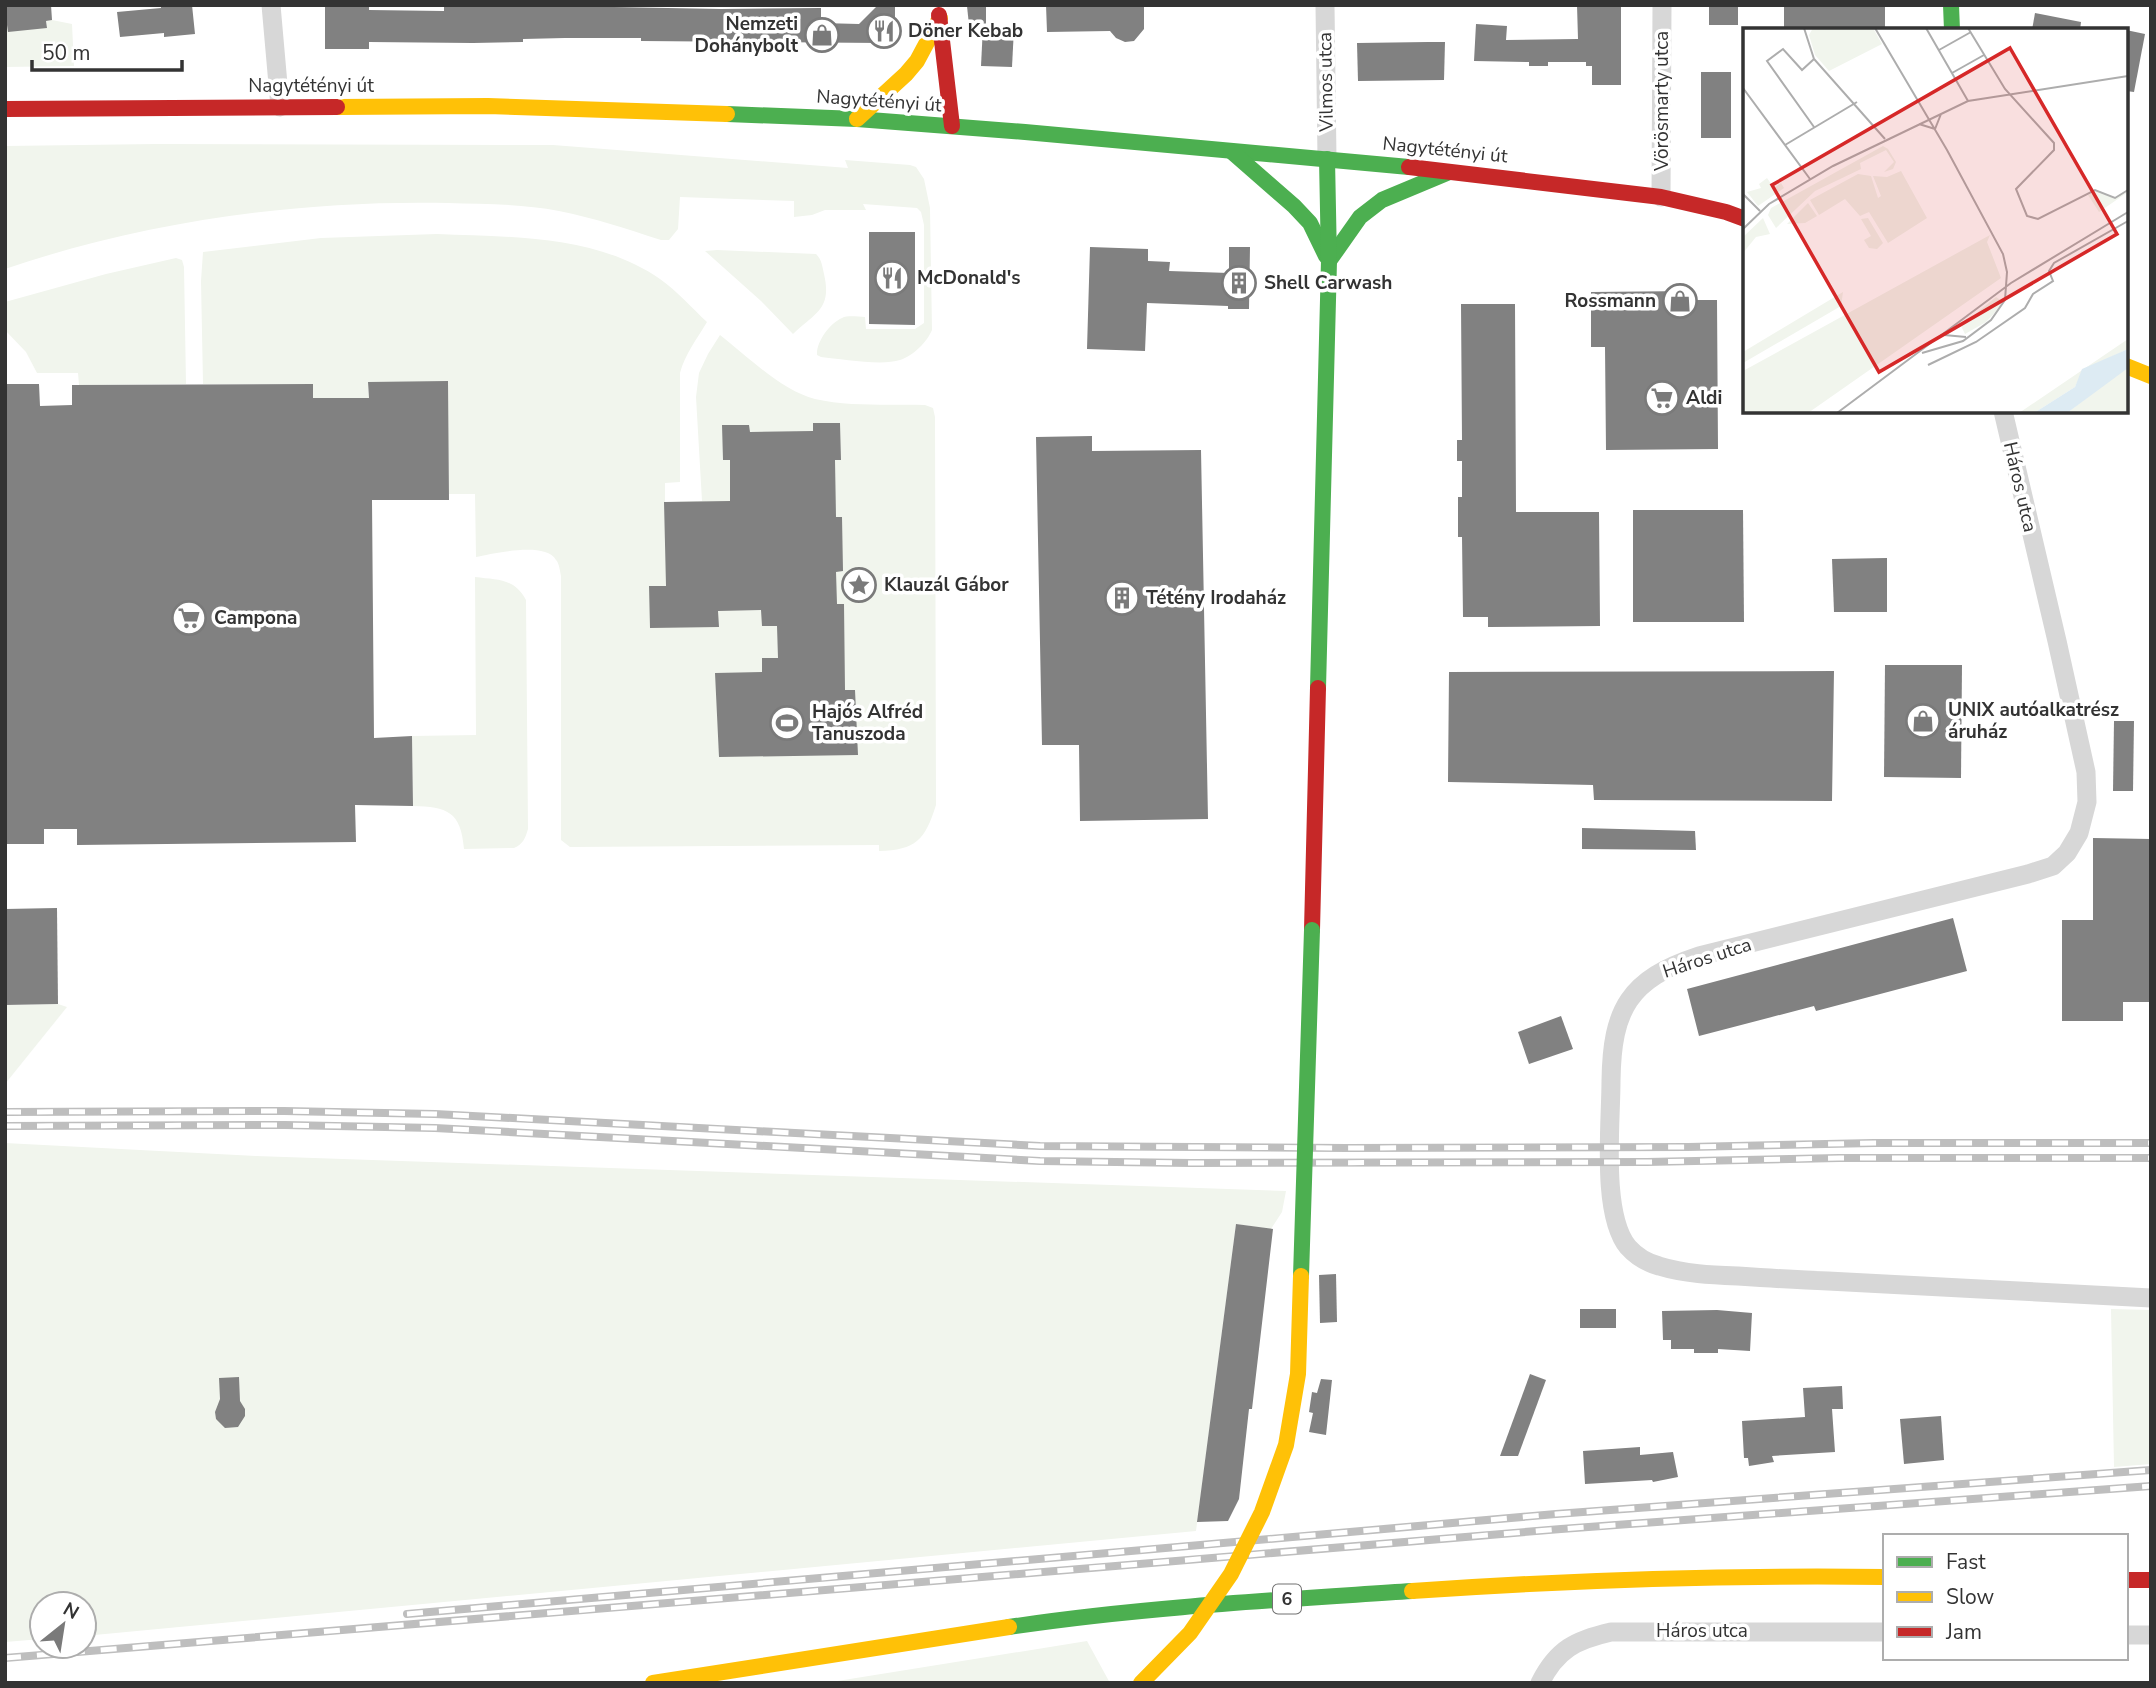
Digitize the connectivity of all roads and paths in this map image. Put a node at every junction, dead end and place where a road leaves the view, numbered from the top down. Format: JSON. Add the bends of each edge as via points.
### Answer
{"nodes":[{"id":1,"x":271,"y":5,"type":"edge"},
{"id":2,"x":1325,"y":5,"type":"edge"},
{"id":3,"x":1662,"y":5,"type":"edge"},
{"id":4,"x":1951,"y":5,"type":"edge"},
{"id":5,"x":939,"y":11,"type":"edge"},
{"id":6,"x":1952,"y":28,"type":"edge"},
{"id":7,"x":280,"y":107,"type":"junction"},
{"id":8,"x":5,"y":108,"type":"edge"},
{"id":9,"x":857,"y":119,"type":"junction"},
{"id":10,"x":952,"y":127,"type":"junction"},
{"id":11,"x":1231,"y":151,"type":"junction"},
{"id":12,"x":1327,"y":159,"type":"junction"},
{"id":13,"x":1452,"y":171,"type":"junction"},
{"id":14,"x":1661,"y":197,"type":"junction"},
{"id":15,"x":1743,"y":218,"type":"edge"},
{"id":16,"x":1329,"y":261,"type":"junction"},
{"id":17,"x":2128,"y":367,"type":"edge"},
{"id":18,"x":2151,"y":376,"type":"edge"},
{"id":19,"x":2003,"y":413,"type":"edge"},
{"id":20,"x":2151,"y":1298,"type":"edge"},
{"id":21,"x":1883,"y":1577,"type":"edge"},
{"id":22,"x":2128,"y":1580,"type":"edge"},
{"id":23,"x":2151,"y":1580,"type":"edge"},
{"id":24,"x":1883,"y":1632,"type":"edge"},
{"id":25,"x":2128,"y":1635,"type":"edge"},
{"id":26,"x":2151,"y":1635,"type":"edge"},
{"id":27,"x":729,"y":1676,"type":"edge"},
{"id":28,"x":653,"y":1683,"type":"edge"},
{"id":29,"x":1141,"y":1683,"type":"edge"},
{"id":30,"x":1540,"y":1683,"type":"edge"}],
"edges":[{"from":1,"to":7,"type":"street"},
{"from":2,"to":12,"type":"street","name":"Vilmos utca"},
{"from":3,"to":14,"type":"street","name":"Vörösmarty utca"},
{"from":4,"to":6,"type":"main road"},
{"from":5,"to":9,"type":"main road","via":[[917,61]]},
{"from":5,"to":10,"type":"main road"},
{"from":7,"to":8,"type":"main road","name":"Nagytétényi út"},
{"from":7,"to":9,"type":"main road","name":"Nagytétényi út","via":[[488,106]]},
{"from":9,"to":10,"type":"main road","name":"Nagytétényi út"},
{"from":10,"to":11,"type":"main road","name":"Nagytétényi út"},
{"from":11,"to":12,"type":"main road","name":"Nagytétényi út"},
{"from":11,"to":16,"type":"main road","via":[[1310,223]]},
{"from":12,"to":13,"type":"main road","name":"Nagytétényi út"},
{"from":12,"to":16,"type":"main road"},
{"from":13,"to":14,"type":"main road","name":"Nagytétényi út"},
{"from":13,"to":16,"type":"main road","via":[[1382,200],[1360,217]]},
{"from":14,"to":15,"type":"main road","name":"Nagytétényi út"},
{"from":16,"to":29,"type":"main road","bridge":true,"via":[[1299,1361],[1286,1444],[1262,1512],[1231,1574],[1190,1633]]},
{"from":17,"to":18,"type":"main road"},
{"from":19,"to":20,"type":"street","name":"Háros utca","via":[[2086,772],[2087,802],[2079,833],[2053,866],[1699,956],[1656,973],[1641,985],[1620,1016],[1614,1036],[1612,1207],[1616,1226],[1640,1258],[1679,1271]]},
{"from":21,"to":27,"type":"main road","number":"6","via":[[1547,1582],[1239,1603],[1056,1620]]},
{"from":22,"to":23,"type":"main road"},
{"from":24,"to":30,"type":"street","name":"Háros utca","via":[[1611,1632],[1564,1649]]},
{"from":25,"to":26,"type":"street"},
{"from":27,"to":28,"type":"main road","number":"6"}]}
